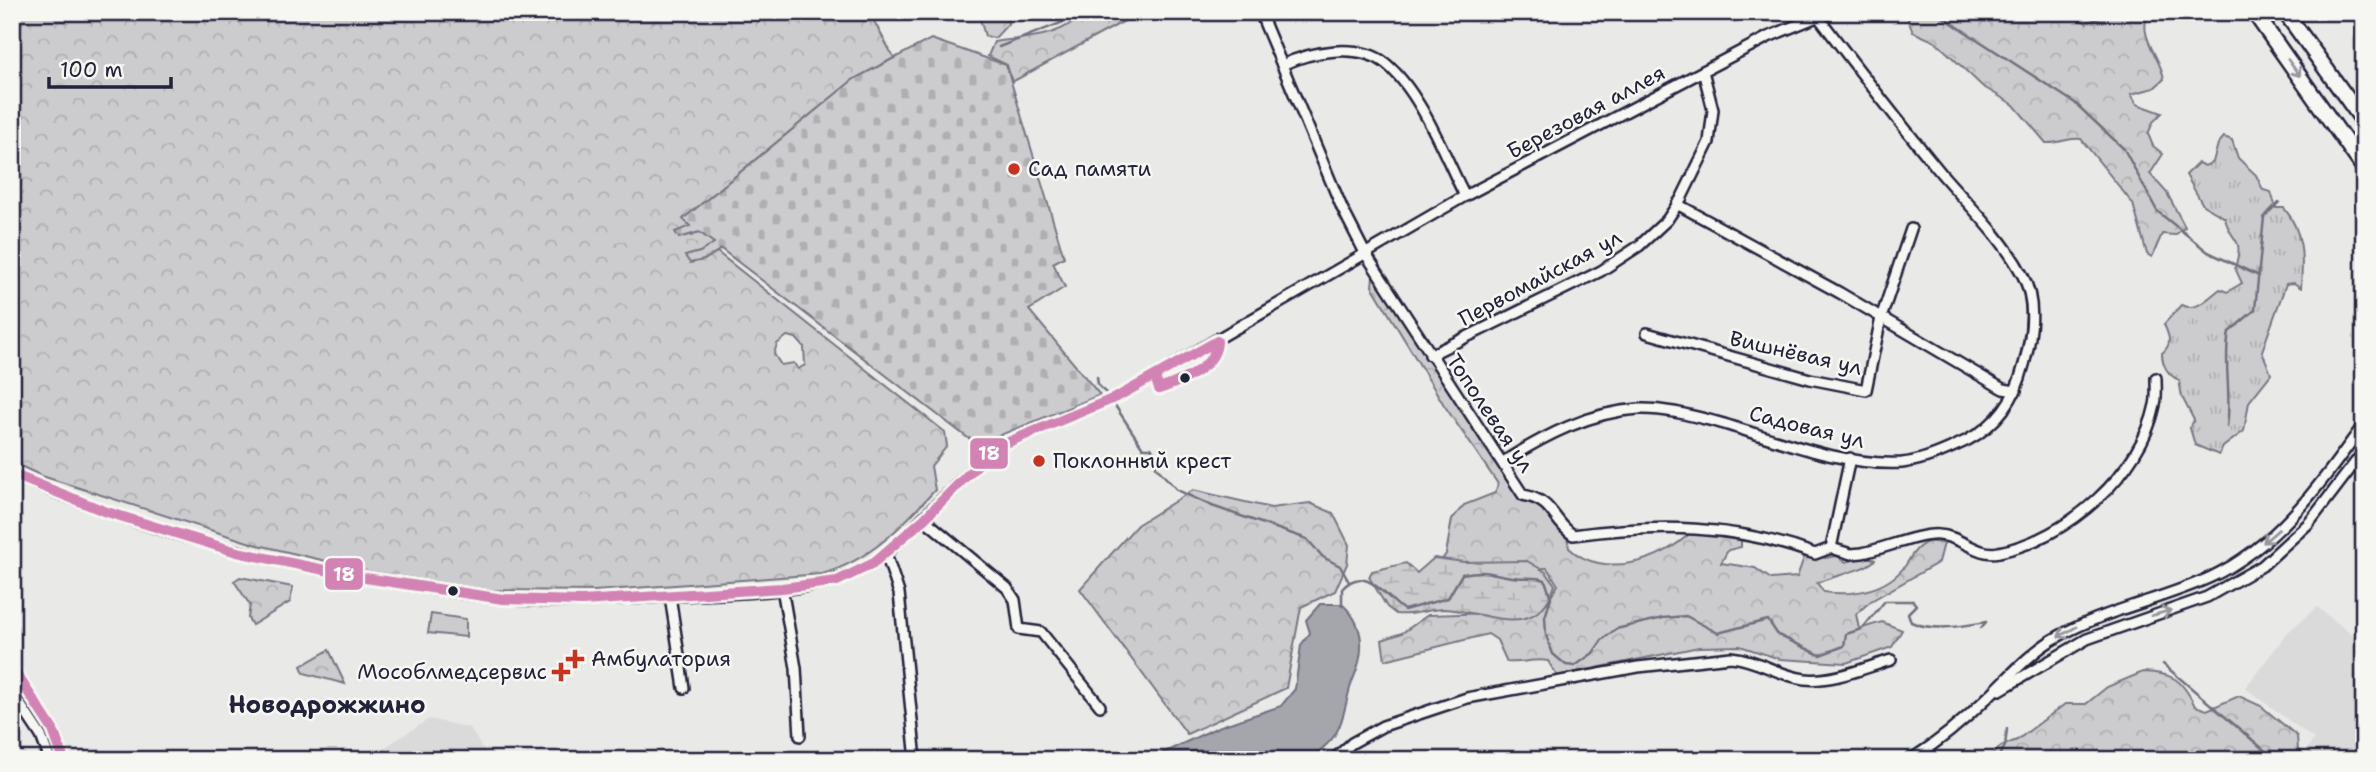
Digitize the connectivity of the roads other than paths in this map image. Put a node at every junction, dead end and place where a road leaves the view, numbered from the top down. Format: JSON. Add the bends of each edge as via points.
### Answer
{"nodes":[{"id":1,"x":1263,"y":12,"type":"edge"},
{"id":2,"x":1829,"y":12,"type":"edge"},
{"id":3,"x":2254,"y":12,"type":"edge"},
{"id":4,"x":2285,"y":12,"type":"edge"},
{"id":5,"x":1817,"y":15,"type":"junction"},
{"id":6,"x":1282,"y":65,"type":"junction"},
{"id":7,"x":1703,"y":71,"type":"junction"},
{"id":8,"x":2364,"y":122,"type":"edge"},
{"id":9,"x":2364,"y":168,"type":"edge"},
{"id":10,"x":1465,"y":196,"type":"junction"},
{"id":11,"x":1677,"y":204,"type":"junction"},
{"id":12,"x":1911,"y":229,"type":"dead end"},
{"id":13,"x":1365,"y":253,"type":"junction"},
{"id":14,"x":1881,"y":318,"type":"junction"},
{"id":15,"x":1647,"y":333,"type":"dead end"},
{"id":16,"x":1430,"y":355,"type":"junction"},
{"id":17,"x":2156,"y":378,"type":"dead end"},
{"id":18,"x":2016,"y":391,"type":"junction"},
{"id":19,"x":2364,"y":424,"type":"edge"},
{"id":20,"x":2364,"y":451,"type":"edge"},
{"id":21,"x":1850,"y":458,"type":"junction"},
{"id":22,"x":1503,"y":462,"type":"junction"},
{"id":23,"x":12,"y":474,"type":"edge"},
{"id":24,"x":924,"y":519,"type":"junction"},
{"id":25,"x":1831,"y":548,"type":"junction"},
{"id":26,"x":886,"y":554,"type":"junction"},
{"id":27,"x":782,"y":587,"type":"junction"},
{"id":28,"x":670,"y":596,"type":"junction"},
{"id":29,"x":1891,"y":660,"type":"dead end"},
{"id":30,"x":12,"y":667,"type":"edge"},
{"id":31,"x":684,"y":688,"type":"dead end"},
{"id":32,"x":12,"y":692,"type":"edge"},
{"id":33,"x":1990,"y":695,"type":"junction"},
{"id":34,"x":1100,"y":706,"type":"dead end"},
{"id":35,"x":800,"y":736,"type":"dead end"},
{"id":36,"x":1915,"y":758,"type":"edge"},
{"id":37,"x":50,"y":760,"type":"edge"},
{"id":38,"x":64,"y":760,"type":"edge"},
{"id":39,"x":916,"y":760,"type":"edge"},
{"id":40,"x":1334,"y":760,"type":"edge"}],
"edges":[{"from":1,"to":6,"type":"street","name":"Тополевая ул"},
{"from":2,"to":5,"type":"street","name":"Березовая аллея"},
{"from":3,"to":9,"type":"highway","one_way":true},
{"from":4,"to":8,"type":"highway"},
{"from":5,"to":7,"type":"street","name":"Березовая аллея"},
{"from":5,"to":18,"type":"street","name":"Садовая ул","via":[[2005,247],[2024,278],[2032,316]]},
{"from":6,"to":10,"type":"street","via":[[1319,52],[1356,53],[1384,62],[1405,86]]},
{"from":6,"to":13,"type":"street","name":"Тополевая ул"},
{"from":7,"to":10,"type":"street","name":"Березовая аллея"},
{"from":7,"to":11,"type":"street","name":"Первомайская ул","via":[[1713,126]]},
{"from":10,"to":13,"type":"street","name":"Березовая аллея"},
{"from":11,"to":14,"type":"street"},
{"from":11,"to":16,"type":"street","name":"Первомайская ул","via":[[1639,246],[1601,271]]},
{"from":12,"to":14,"type":"street"},
{"from":13,"to":16,"type":"street","name":"Тополевая ул"},
{"from":13,"to":24,"type":"street","name":"Березовая аллея","via":[[1154,378],[998,446]]},
{"from":14,"to":15,"type":"street","name":"Вишнёвая ул","via":[[1866,390]]},
{"from":14,"to":18,"type":"street","via":[[2003,389]]},
{"from":16,"to":22,"type":"street","name":"Тополевая ул"},
{"from":17,"to":25,"type":"street","via":[[2155,405],[2132,457],[2113,481],[2061,528],[1998,553],[1985,553],[1937,534],[1862,553]]},
{"from":18,"to":21,"type":"street","name":"Садовая ул","via":[[2001,414],[1970,440],[1936,454],[1905,463]]},
{"from":19,"to":33,"type":"street","one_way":true,"via":[[2318,486],[2269,538],[2190,586],[2074,627],[2031,655]]},
{"from":33,"to":20,"type":"street","one_way":true,"via":[[2087,639],[2207,597],[2238,581],[2281,551],[2328,500]]},
{"from":21,"to":22,"type":"street","name":"Садовая ул","via":[[1706,419],[1639,409],[1581,422],[1545,436]]},
{"from":21,"to":25,"type":"street"},
{"from":22,"to":25,"type":"street","name":"Тополевая ул","via":[[1523,495],[1549,505],[1573,536],[1629,528],[1691,527],[1746,533],[1815,554]]},
{"from":23,"to":28,"type":"street","name":"Березовая аллея","via":[[142,523],[237,552],[317,569],[503,599]]},
{"from":24,"to":26,"type":"street","name":"Березовая аллея"},
{"from":24,"to":34,"type":"street","via":[[1007,588],[1015,600],[1019,629],[1041,632]]},
{"from":26,"to":27,"type":"street","name":"Березовая аллея","via":[[836,581]]},
{"from":26,"to":39,"type":"street","via":[[899,593]]},
{"from":27,"to":28,"type":"street","name":"Березовая аллея"},
{"from":27,"to":35,"type":"street","via":[[796,668]]},
{"from":28,"to":31,"type":"street"},
{"from":29,"to":40,"type":"street","via":[[1806,679],[1731,657],[1496,691],[1383,726],[1352,743]]},
{"from":30,"to":38,"type":"street","via":[[53,730]]},
{"from":32,"to":37,"type":"street","via":[[41,736]]},
{"from":33,"to":36,"type":"street"}]}
